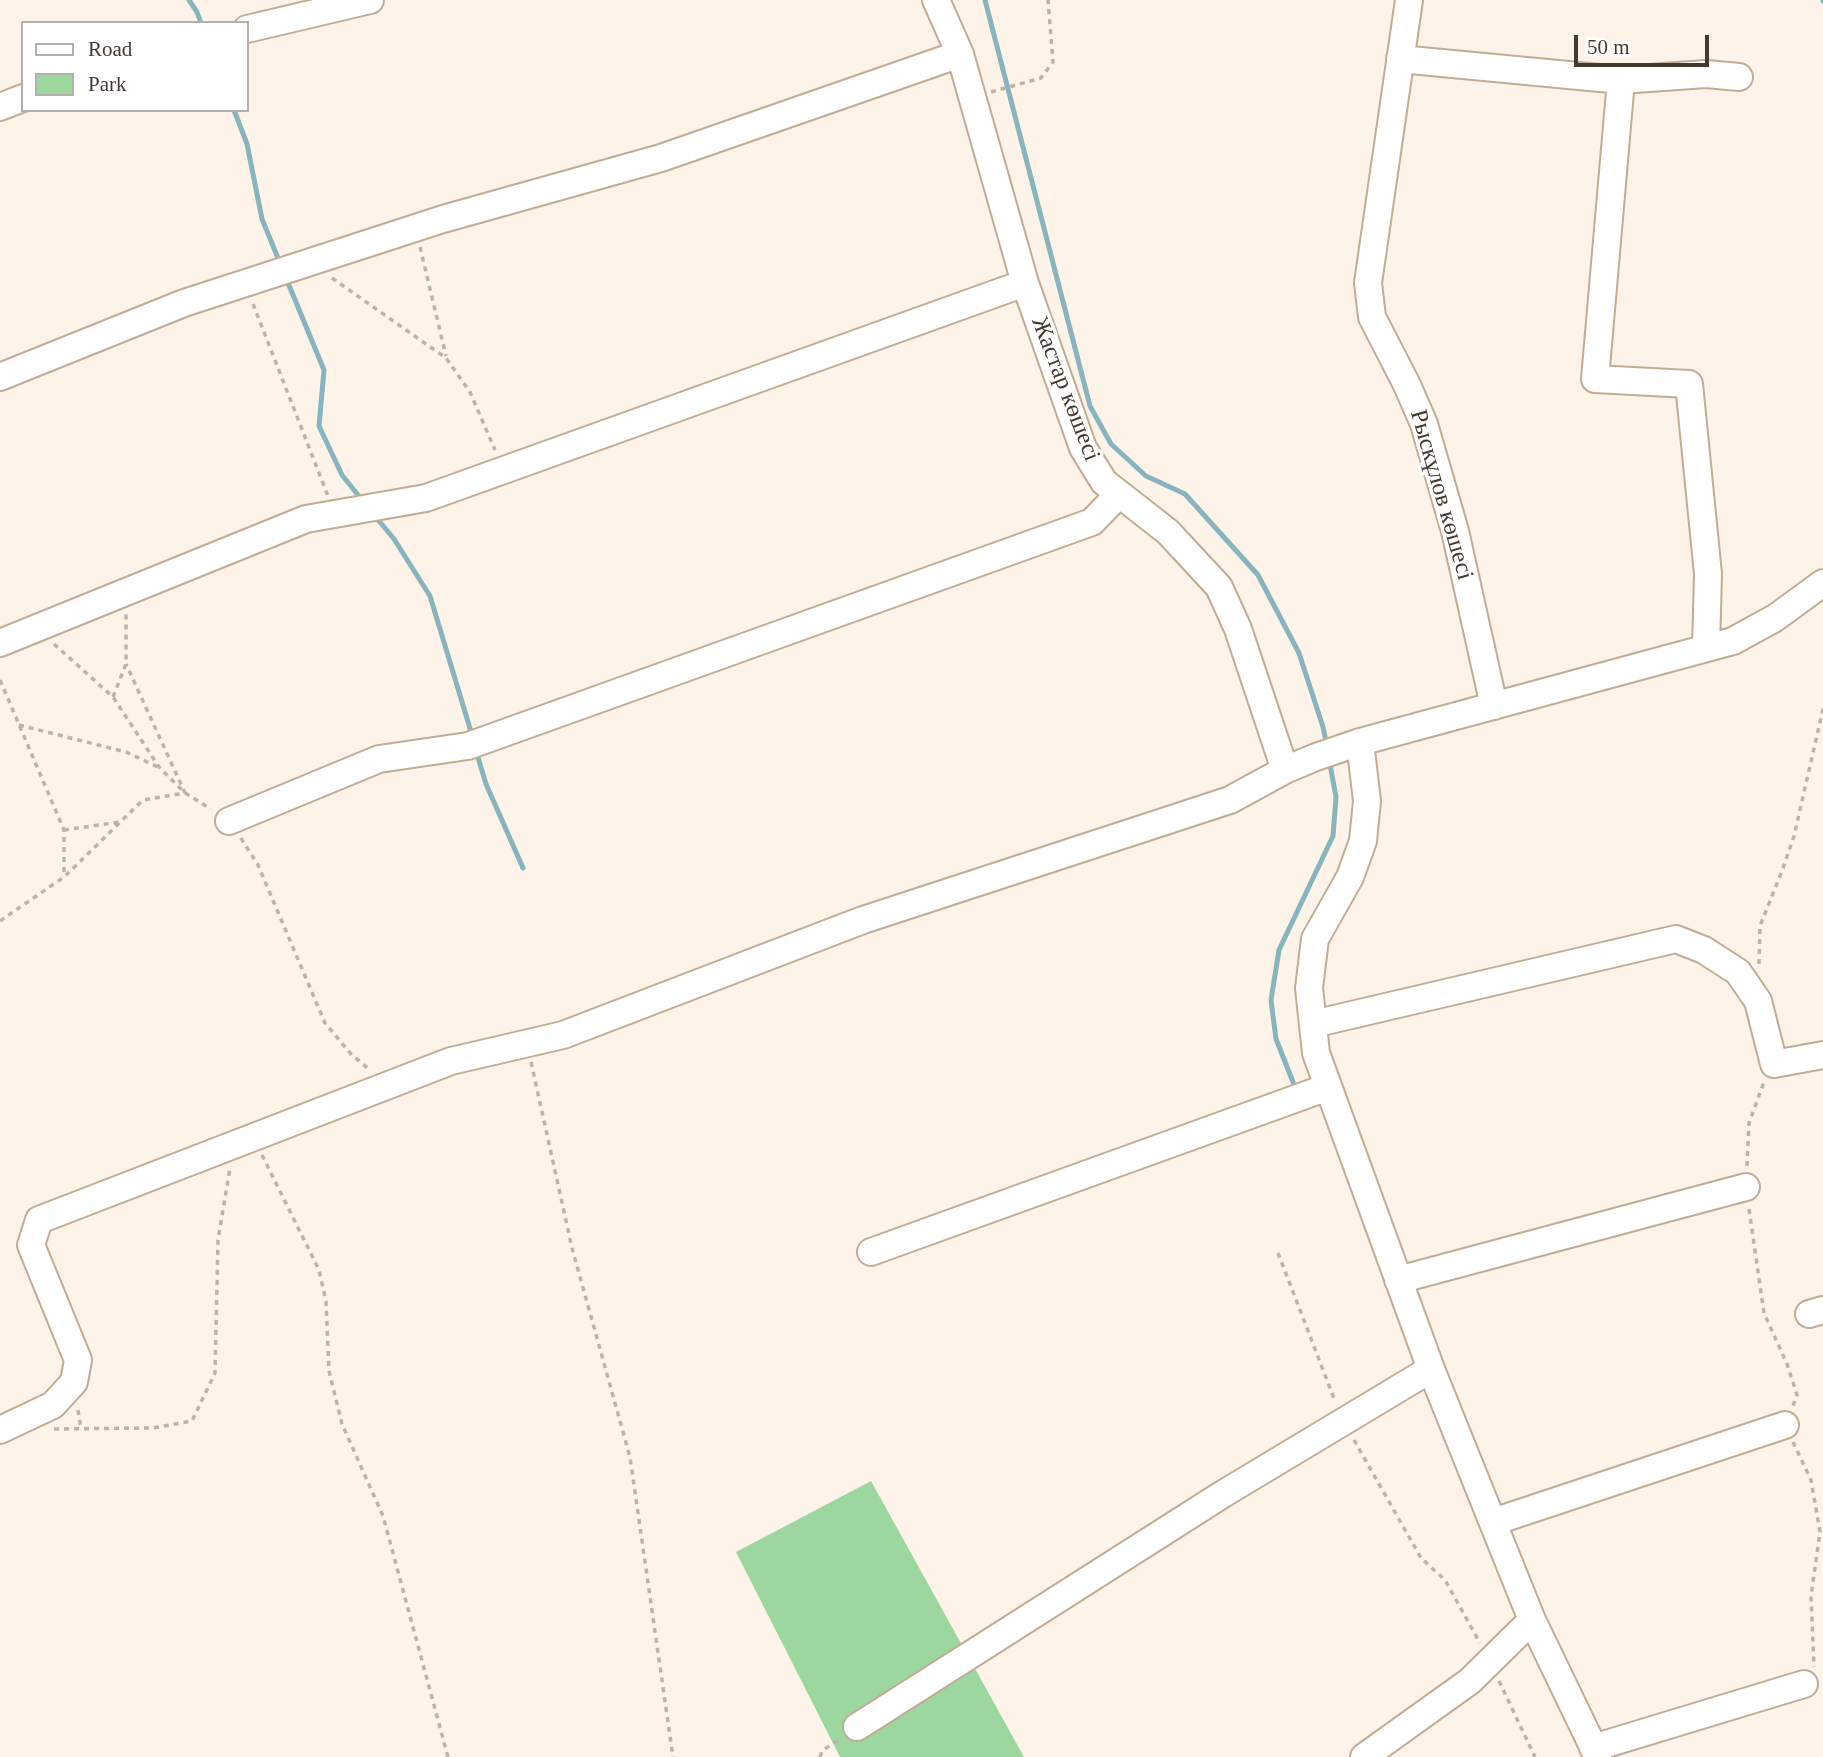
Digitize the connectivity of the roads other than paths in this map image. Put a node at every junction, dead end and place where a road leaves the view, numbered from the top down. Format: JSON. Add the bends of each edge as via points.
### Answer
{"nodes":[{"id":1,"x":370,"y":0,"type":"edge"},
{"id":2,"x":936,"y":0,"type":"edge"},
{"id":3,"x":1409,"y":0,"type":"edge"},
{"id":4,"x":248,"y":29,"type":"edge"},
{"id":5,"x":960,"y":54,"type":"junction"},
{"id":6,"x":1400,"y":59,"type":"junction"},
{"id":7,"x":1739,"y":77,"type":"dead end"},
{"id":8,"x":1622,"y":80,"type":"junction"},
{"id":9,"x":21,"y":100,"type":"edge"},
{"id":10,"x":0,"y":107,"type":"edge"},
{"id":11,"x":1024,"y":283,"type":"junction"},
{"id":12,"x":0,"y":377,"type":"edge"},
{"id":13,"x":1119,"y":494,"type":"junction"},
{"id":14,"x":1823,"y":583,"type":"edge"},
{"id":15,"x":0,"y":643,"type":"edge"},
{"id":16,"x":1706,"y":648,"type":"junction"},
{"id":17,"x":1494,"y":706,"type":"junction"},
{"id":18,"x":1360,"y":743,"type":"junction"},
{"id":19,"x":1285,"y":770,"type":"junction"},
{"id":20,"x":229,"y":821,"type":"road end"},
{"id":21,"x":1313,"y":1024,"type":"junction"},
{"id":22,"x":1823,"y":1055,"type":"edge"},
{"id":23,"x":1328,"y":1087,"type":"junction"},
{"id":24,"x":1746,"y":1187,"type":"road end"},
{"id":25,"x":871,"y":1252,"type":"dead end"},
{"id":26,"x":1398,"y":1279,"type":"junction"},
{"id":27,"x":1431,"y":1369,"type":"junction"},
{"id":28,"x":1785,"y":1425,"type":"road end"},
{"id":29,"x":0,"y":1430,"type":"edge"},
{"id":30,"x":1493,"y":1522,"type":"junction"},
{"id":31,"x":1532,"y":1620,"type":"junction"},
{"id":32,"x":1804,"y":1684,"type":"road end"},
{"id":33,"x":857,"y":1727,"type":"road end"},
{"id":34,"x":1596,"y":1753,"type":"edge"},
{"id":35,"x":1364,"y":1757,"type":"edge"}],
"edges":[{"from":1,"to":4,"type":"street"},
{"from":2,"to":5,"type":"street","name":"Жастар көшесі"},
{"from":3,"to":6,"type":"street","name":"Рыскұлов көшесі"},
{"from":5,"to":11,"type":"street","name":"Жастар көшесі"},
{"from":5,"to":12,"type":"street","via":[[661,158],[416,228],[184,303]]},
{"from":6,"to":8,"type":"street"},
{"from":6,"to":17,"type":"street","name":"Рыскұлов көшесі","via":[[1368,283],[1372,317],[1424,424],[1455,531]]},
{"from":7,"to":8,"type":"street","via":[[1706,74]]},
{"from":8,"to":16,"type":"street","via":[[1595,379],[1689,384],[1708,574]]},
{"from":9,"to":10,"type":"street"},
{"from":11,"to":13,"type":"street","name":"Жастар көшесі","via":[[1083,448],[1104,482]]},
{"from":11,"to":15,"type":"street","via":[[426,498],[306,519]]},
{"from":13,"to":19,"type":"street","name":"Жастар көшесі","via":[[1168,532],[1219,587],[1238,629]]},
{"from":13,"to":20,"type":"street","via":[[1092,522],[468,746],[379,760]]},
{"from":14,"to":16,"type":"street","via":[[1775,618],[1733,641]]},
{"from":16,"to":17,"type":"street"},
{"from":17,"to":18,"type":"street"},
{"from":18,"to":19,"type":"street"},
{"from":18,"to":21,"type":"street","via":[[1367,801],[1363,841],[1350,877],[1315,939],[1309,988]]},
{"from":19,"to":29,"type":"street","via":[[1230,800],[863,920],[563,1035],[451,1061],[39,1220],[32,1245],[78,1360],[74,1382],[53,1405]]},
{"from":21,"to":22,"type":"street","via":[[1676,939],[1738,972],[1758,1001],[1774,1064]]},
{"from":21,"to":23,"type":"street","via":[[1316,1053]]},
{"from":23,"to":25,"type":"street"},
{"from":23,"to":26,"type":"street"},
{"from":24,"to":26,"type":"street"},
{"from":26,"to":27,"type":"street"},
{"from":27,"to":30,"type":"street"},
{"from":27,"to":33,"type":"street","via":[[1223,1494]]},
{"from":28,"to":30,"type":"street"},
{"from":30,"to":31,"type":"street"},
{"from":31,"to":34,"type":"street"},
{"from":31,"to":35,"type":"street","via":[[1470,1681]]},
{"from":32,"to":34,"type":"street"}]}
